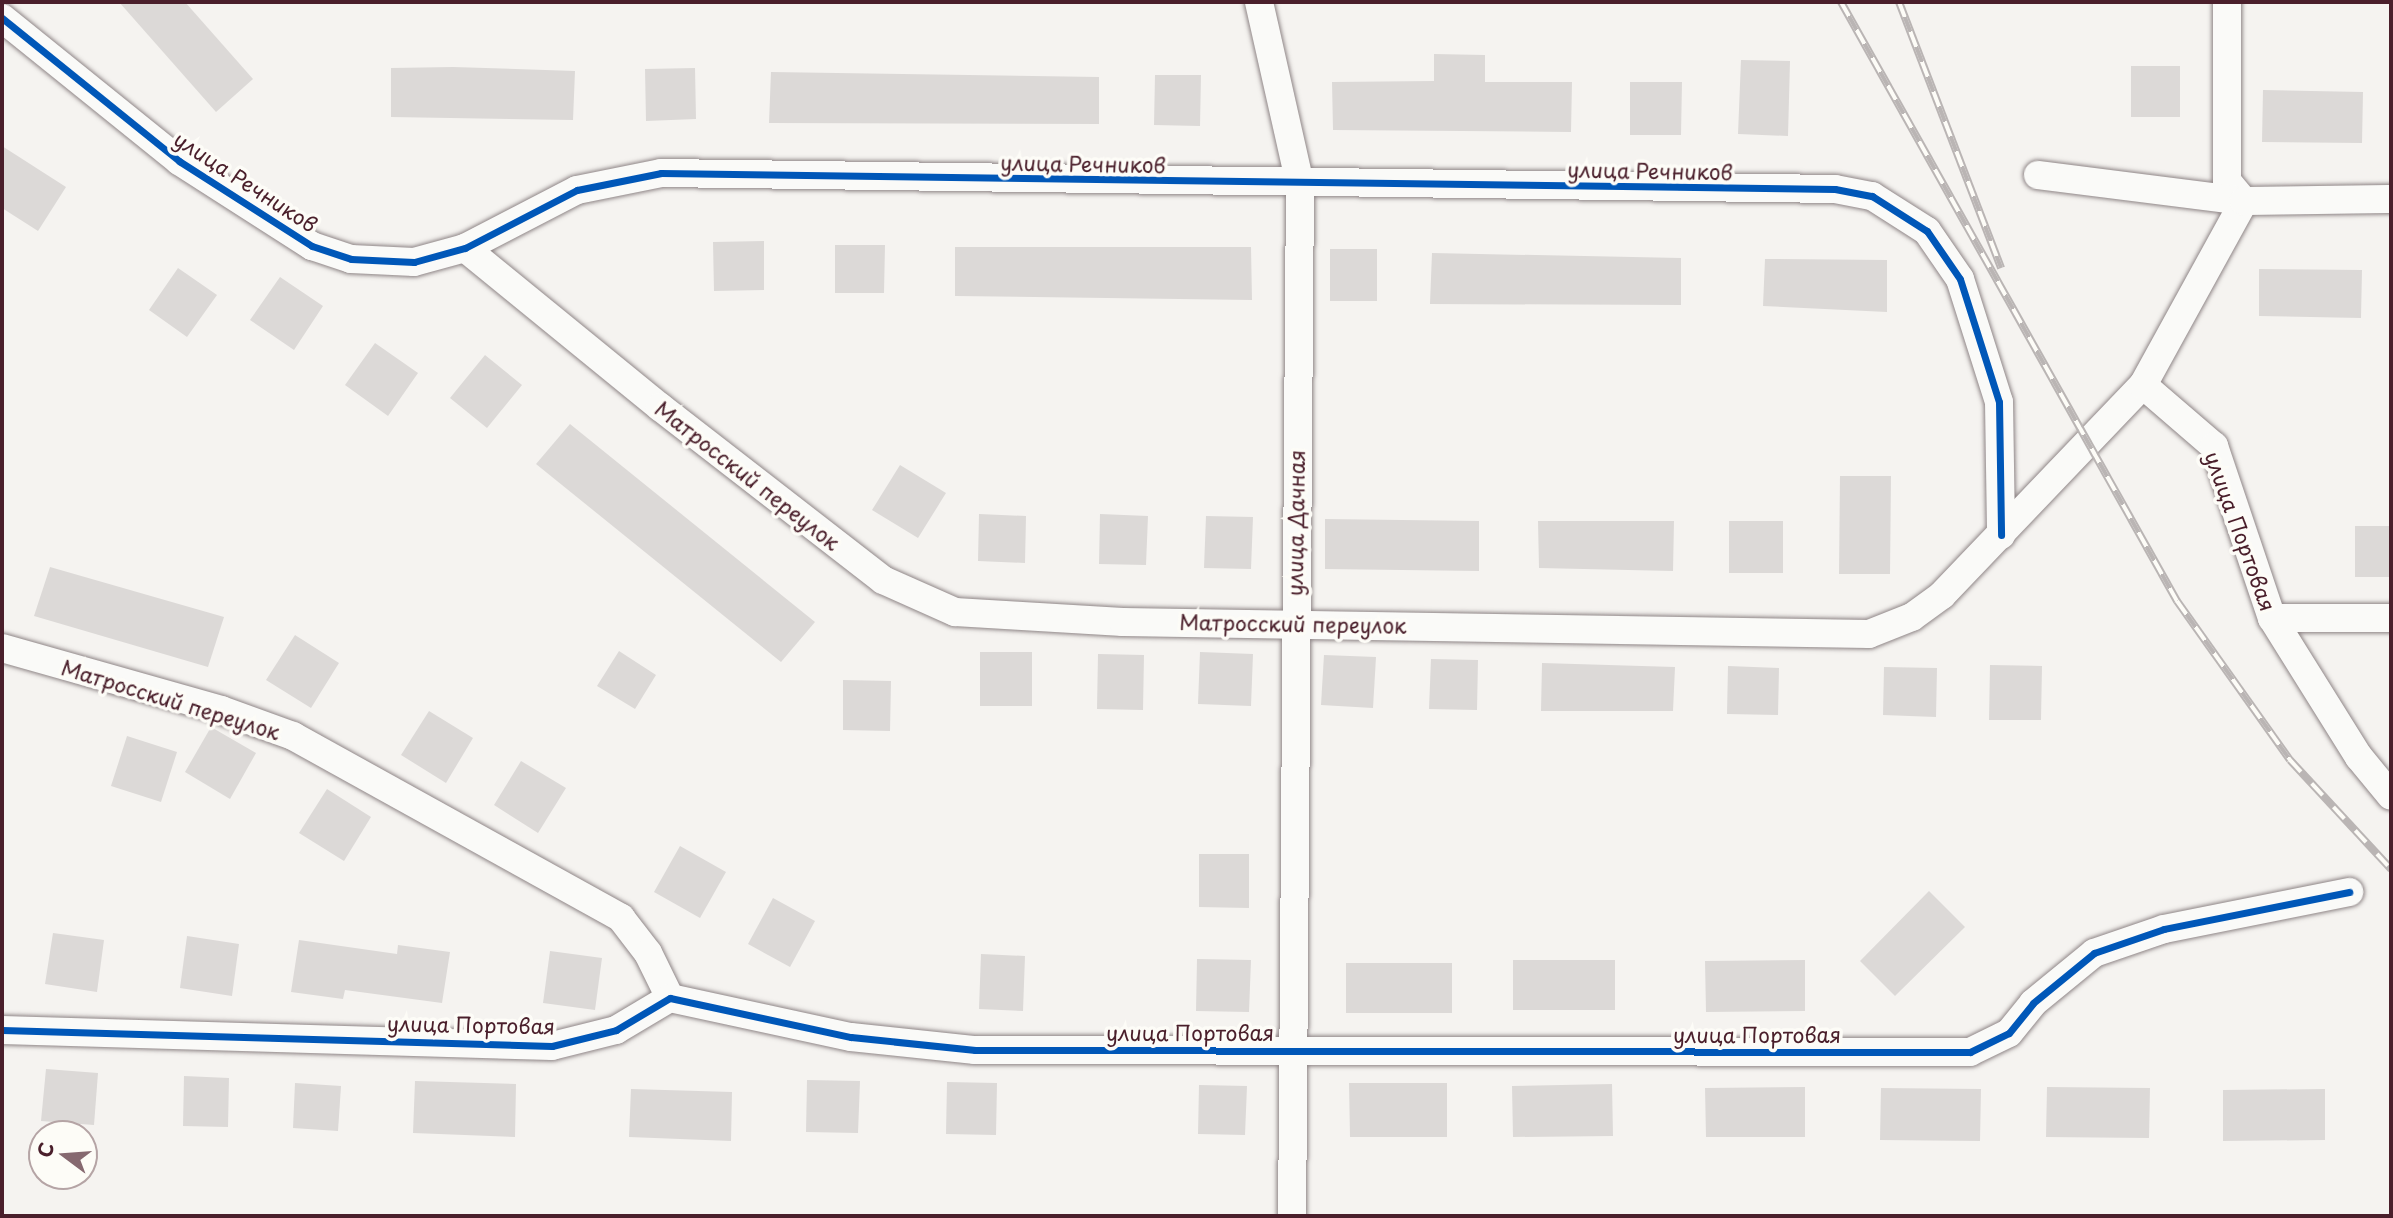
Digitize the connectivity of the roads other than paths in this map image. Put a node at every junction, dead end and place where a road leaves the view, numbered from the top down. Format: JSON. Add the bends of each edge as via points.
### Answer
{"nodes":[{"id":1,"x":1259,"y":2,"type":"edge"},
{"id":2,"x":2228,"y":2,"type":"edge"},
{"id":3,"x":2,"y":18,"type":"edge"},
{"id":4,"x":2038,"y":175,"type":"dead end"},
{"id":5,"x":1300,"y":184,"type":"junction"},
{"id":6,"x":2391,"y":199,"type":"edge"},
{"id":7,"x":2244,"y":201,"type":"junction"},
{"id":8,"x":465,"y":248,"type":"junction"},
{"id":9,"x":2143,"y":385,"type":"junction"},
{"id":10,"x":2001,"y":535,"type":"junction"},
{"id":11,"x":2272,"y":618,"type":"junction"},
{"id":12,"x":2391,"y":618,"type":"edge"},
{"id":13,"x":1293,"y":621,"type":"junction"},
{"id":14,"x":2,"y":648,"type":"edge"},
{"id":15,"x":2391,"y":796,"type":"edge"},
{"id":16,"x":2349,"y":892,"type":"dead end"},
{"id":17,"x":670,"y":998,"type":"junction"},
{"id":18,"x":2,"y":1030,"type":"edge"},
{"id":19,"x":1292,"y":1049,"type":"junction"},
{"id":20,"x":1292,"y":1216,"type":"edge"}],
"edges":[{"from":1,"to":5,"type":"street","name":"улица Дачная"},
{"from":2,"to":7,"type":"street","via":[[2227,181]]},
{"from":3,"to":8,"type":"street","name":"улица Речников","via":[[178,161],[312,246],[351,259],[414,262]]},
{"from":4,"to":7,"type":"street"},
{"from":5,"to":8,"type":"street","name":"улица Речников","via":[[661,173],[577,190]]},
{"from":5,"to":10,"type":"street","name":"улица Речников","via":[[1835,189],[1872,195],[1927,231],[1960,279],[1999,402]]},
{"from":5,"to":13,"type":"street","name":"улица Дачная"},
{"from":6,"to":7,"type":"street"},
{"from":7,"to":9,"type":"street"},
{"from":8,"to":13,"type":"street","name":"Матросский переулок","via":[[883,580],[955,612],[1124,622]]},
{"from":9,"to":10,"type":"street","name":"Матросский переулок"},
{"from":9,"to":11,"type":"street","name":"улица Портовая","via":[[2214,446]]},
{"from":10,"to":13,"type":"street","name":"Матросский переулок","via":[[1975,565],[1912,617],[1869,634]]},
{"from":11,"to":12,"type":"street"},
{"from":11,"to":15,"type":"street","name":"улица Портовая","via":[[2359,757]]},
{"from":13,"to":19,"type":"street","name":"улица Дачная"},
{"from":14,"to":17,"type":"street","name":"Матросский переулок","via":[[221,710],[293,736],[621,918],[648,953]]},
{"from":16,"to":19,"type":"street","name":"улица Портовая","via":[[2164,929],[2094,953],[2033,1003],[2008,1033],[1970,1052]]},
{"from":17,"to":18,"type":"street","name":"улица Портовая","via":[[616,1030],[552,1046]]},
{"from":17,"to":19,"type":"street","name":"улица Портовая","via":[[852,1037],[975,1050]]},
{"from":19,"to":20,"type":"street","name":"улица Дачная"}]}
